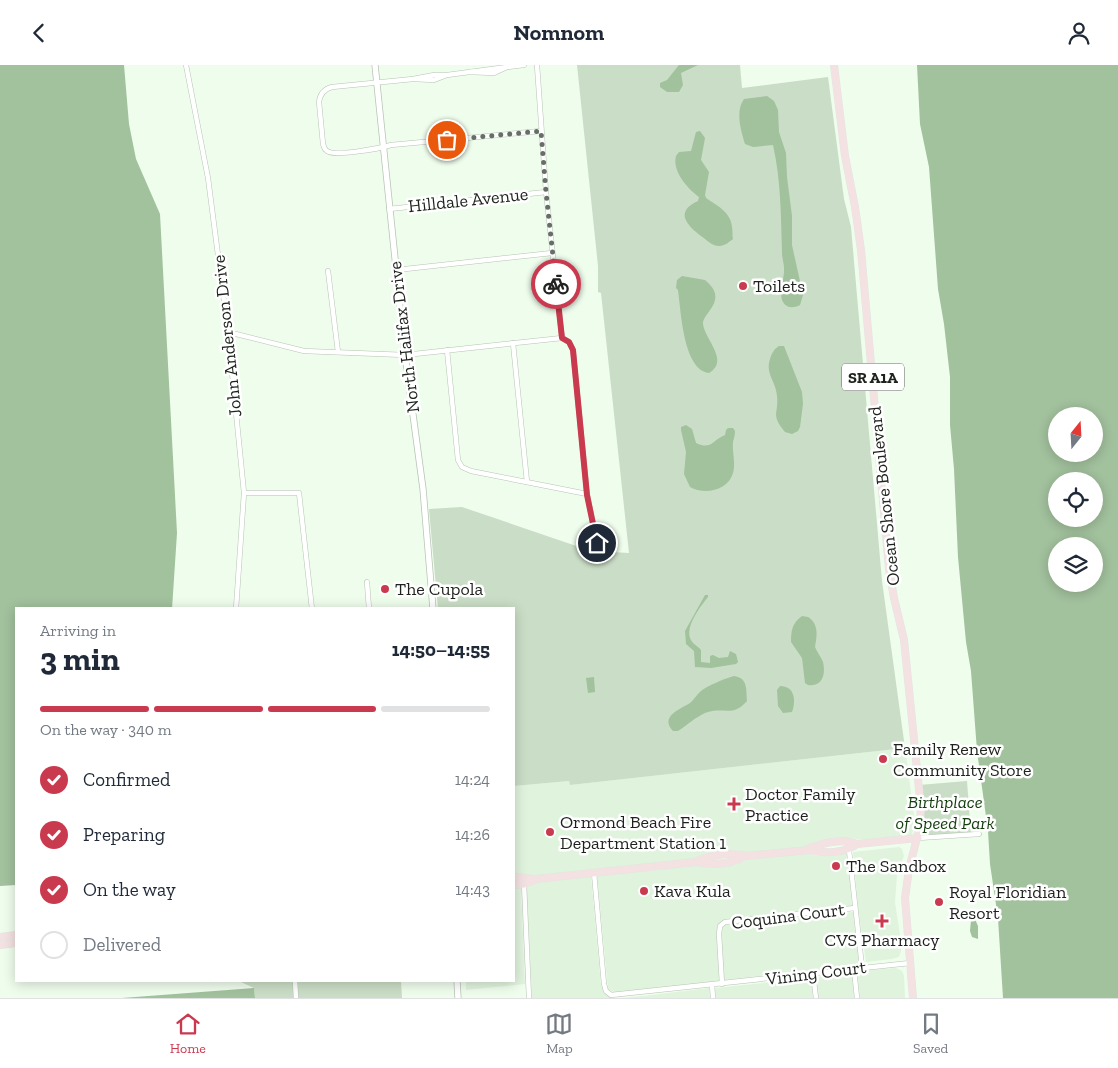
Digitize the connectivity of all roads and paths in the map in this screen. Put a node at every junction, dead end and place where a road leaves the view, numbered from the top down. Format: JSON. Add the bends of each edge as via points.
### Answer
{"nodes":[{"id":1,"x":186,"y":65,"type":"edge"},
{"id":2,"x":375,"y":65,"type":"edge"},
{"id":3,"x":524,"y":65,"type":"edge"},
{"id":4,"x":537,"y":65,"type":"edge"},
{"id":5,"x":834,"y":65,"type":"edge"},
{"id":6,"x":377,"y":83,"type":"junction"},
{"id":7,"x":541,"y":131,"type":"junction"},
{"id":8,"x":384,"y":147,"type":"junction"},
{"id":9,"x":546,"y":192,"type":"junction"},
{"id":10,"x":389,"y":209,"type":"junction"},
{"id":11,"x":552,"y":253,"type":"junction"},
{"id":12,"x":396,"y":270,"type":"junction"},
{"id":13,"x":328,"y":271,"type":"dead end"},
{"id":14,"x":228,"y":332,"type":"junction"},
{"id":15,"x":562,"y":338,"type":"junction"},
{"id":16,"x":513,"y":343,"type":"junction"},
{"id":17,"x":447,"y":350,"type":"junction"},
{"id":18,"x":338,"y":352,"type":"junction"},
{"id":19,"x":405,"y":355,"type":"junction"},
{"id":20,"x":527,"y":482,"type":"junction"},
{"id":21,"x":244,"y":493,"type":"junction"},
{"id":22,"x":587,"y":495,"type":"junction"},
{"id":23,"x":597,"y":543,"type":"dead end"},
{"id":24,"x":367,"y":582,"type":"dead end"},
{"id":25,"x":236,"y":607,"type":"edge"},
{"id":26,"x":312,"y":607,"type":"edge"},
{"id":27,"x":369,"y":607,"type":"edge"},
{"id":28,"x":433,"y":607,"type":"edge"},
{"id":29,"x":979,"y":834,"type":"dead end"},
{"id":30,"x":918,"y":838,"type":"junction"},
{"id":31,"x":857,"y":844,"type":"junction"},
{"id":32,"x":807,"y":850,"type":"junction"},
{"id":33,"x":850,"y":850,"type":"junction"},
{"id":34,"x":594,"y":873,"type":"junction"},
{"id":35,"x":515,"y":877,"type":"edge"},
{"id":36,"x":536,"y":879,"type":"junction"},
{"id":37,"x":524,"y":884,"type":"junction"},
{"id":38,"x":515,"y":885,"type":"edge"},
{"id":39,"x":855,"y":908,"type":"junction"},
{"id":40,"x":15,"y":935,"type":"edge"},
{"id":41,"x":0,"y":937,"type":"edge"},
{"id":42,"x":15,"y":943,"type":"edge"},
{"id":43,"x":0,"y":945,"type":"edge"},
{"id":44,"x":910,"y":963,"type":"junction"},
{"id":45,"x":862,"y":967,"type":"junction"},
{"id":46,"x":854,"y":969,"type":"junction"},
{"id":47,"x":813,"y":974,"type":"junction"},
{"id":48,"x":294,"y":982,"type":"edge"},
{"id":49,"x":457,"y":982,"type":"edge"},
{"id":50,"x":722,"y":984,"type":"junction"},
{"id":51,"x":712,"y":985,"type":"junction"},
{"id":52,"x":296,"y":998,"type":"edge"},
{"id":53,"x":458,"y":998,"type":"edge"},
{"id":54,"x":529,"y":998,"type":"edge"},
{"id":55,"x":713,"y":998,"type":"edge"},
{"id":56,"x":816,"y":998,"type":"edge"},
{"id":57,"x":857,"y":998,"type":"edge"},
{"id":58,"x":913,"y":998,"type":"edge"}],
"edges":[{"from":1,"to":14,"type":"street","name":"John Anderson Drive","via":[[208,178]]},
{"from":2,"to":6,"type":"street","name":"North Halifax Drive"},
{"from":3,"to":6,"type":"street","via":[[494,73],[468,72]]},
{"from":4,"to":7,"type":"street"},
{"from":5,"to":30,"type":"main road","name":"Ocean Shore Boulevard","number":"SR A1A","via":[[861,250],[889,569],[904,640],[921,809]]},
{"from":6,"to":8,"type":"street","name":"North Halifax Drive"},
{"from":6,"to":8,"type":"street","via":[[332,87],[322,92],[323,144],[327,151],[333,153]]},
{"from":7,"to":8,"type":"street"},
{"from":7,"to":9,"type":"street"},
{"from":8,"to":10,"type":"street","name":"North Halifax Drive"},
{"from":9,"to":10,"type":"street","name":"Hilldale Avenue"},
{"from":9,"to":11,"type":"street"},
{"from":10,"to":12,"type":"street","name":"North Halifax Drive"},
{"from":11,"to":12,"type":"street"},
{"from":11,"to":15,"type":"street"},
{"from":12,"to":19,"type":"street","name":"North Halifax Drive"},
{"from":13,"to":18,"type":"street"},
{"from":14,"to":18,"type":"street","via":[[304,351]]},
{"from":14,"to":21,"type":"street","name":"John Anderson Drive"},
{"from":15,"to":16,"type":"street"},
{"from":15,"to":22,"type":"street","via":[[573,350]]},
{"from":16,"to":17,"type":"street"},
{"from":16,"to":20,"type":"street"},
{"from":17,"to":19,"type":"street"},
{"from":17,"to":20,"type":"street","via":[[458,460],[462,467]]},
{"from":18,"to":19,"type":"street"},
{"from":19,"to":28,"type":"street","name":"North Halifax Drive","via":[[423,489]]},
{"from":20,"to":22,"type":"street"},
{"from":21,"to":25,"type":"street","name":"John Anderson Drive"},
{"from":21,"to":26,"type":"street","via":[[299,493]]},
{"from":22,"to":23,"type":"street"},
{"from":24,"to":27,"type":"street"},
{"from":29,"to":30,"type":"street"},
{"from":30,"to":31,"type":"main road"},
{"from":30,"to":44,"type":"main road","number":"SR A1A","via":[[905,898]]},
{"from":31,"to":32,"type":"main road","via":[[849,840],[818,844]]},
{"from":31,"to":33,"type":"main road"},
{"from":32,"to":33,"type":"main road","via":[[819,853]]},
{"from":32,"to":34,"type":"main road","via":[[746,856],[736,861],[710,864],[696,862]]},
{"from":33,"to":39,"type":"street"},
{"from":34,"to":36,"type":"main road"},
{"from":34,"to":51,"type":"street","via":[[606,991],[618,995]]},
{"from":35,"to":36,"type":"main road"},
{"from":36,"to":37,"type":"main road"},
{"from":37,"to":38,"type":"main road"},
{"from":37,"to":54,"type":"street"},
{"from":39,"to":45,"type":"street"},
{"from":39,"to":50,"type":"street","name":"Coquina Court","via":[[725,923],[720,926],[719,934]]},
{"from":40,"to":41,"type":"main road"},
{"from":42,"to":43,"type":"main road"},
{"from":44,"to":45,"type":"street","name":"Vining Court"},
{"from":44,"to":58,"type":"main road","number":"SR A1A"},
{"from":45,"to":46,"type":"street","name":"Vining Court"},
{"from":46,"to":47,"type":"street","name":"Vining Court"},
{"from":46,"to":57,"type":"street"},
{"from":47,"to":50,"type":"street","name":"Vining Court"},
{"from":47,"to":56,"type":"street"},
{"from":48,"to":52,"type":"street"},
{"from":49,"to":53,"type":"street"},
{"from":50,"to":51,"type":"street","name":"Vining Court"},
{"from":51,"to":55,"type":"street"}]}
